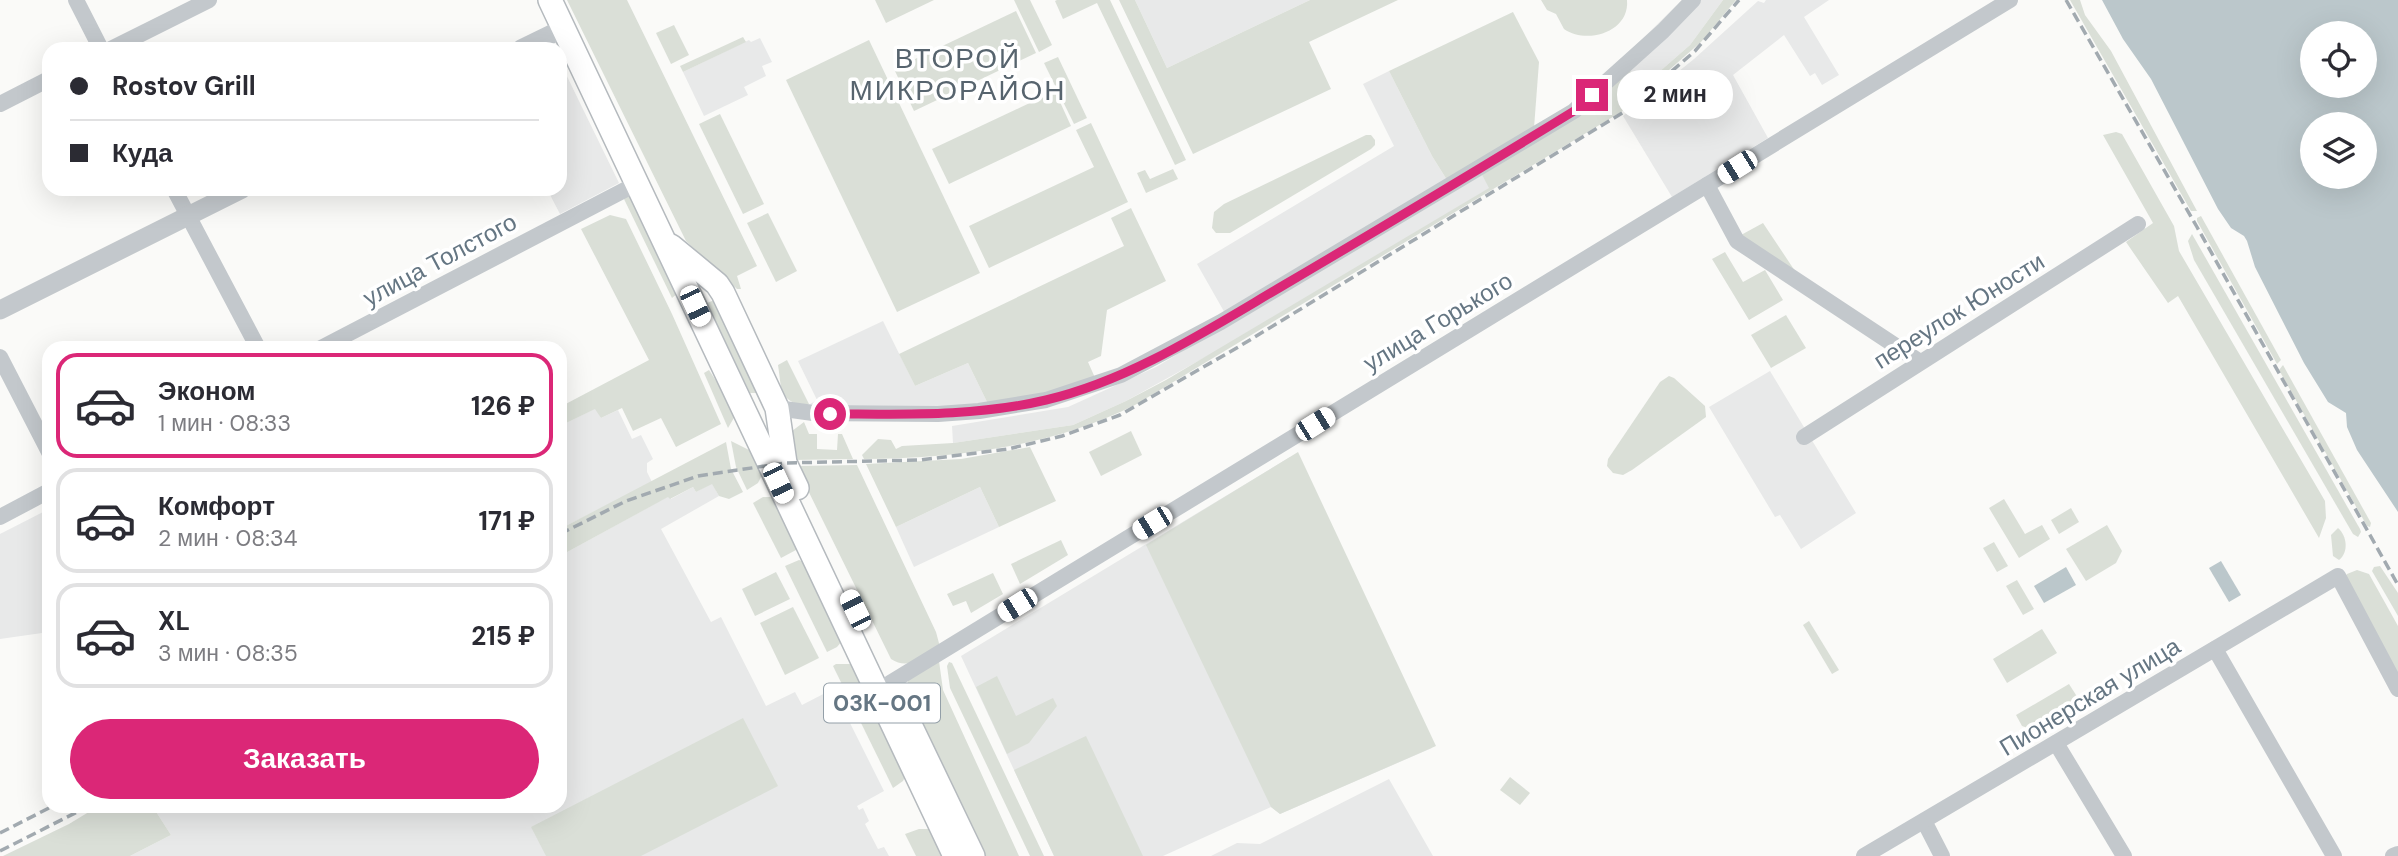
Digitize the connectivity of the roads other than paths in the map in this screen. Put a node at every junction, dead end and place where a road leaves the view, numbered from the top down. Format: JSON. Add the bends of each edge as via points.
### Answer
{"nodes":[{"id":1,"x":76,"y":0,"type":"edge"},
{"id":2,"x":209,"y":0,"type":"edge"},
{"id":3,"x":551,"y":0,"type":"edge"},
{"id":4,"x":1693,"y":0,"type":"edge"},
{"id":5,"x":2010,"y":0,"type":"edge"},
{"id":6,"x":564,"y":28,"type":"junction"},
{"id":7,"x":97,"y":42,"type":"edge"},
{"id":8,"x":125,"y":42,"type":"edge"},
{"id":9,"x":536,"y":42,"type":"edge"},
{"id":10,"x":42,"y":83,"type":"edge"},
{"id":11,"x":0,"y":104,"type":"edge"},
{"id":12,"x":1707,"y":185,"type":"junction"},
{"id":13,"x":628,"y":188,"type":"junction"},
{"id":14,"x":178,"y":196,"type":"edge"},
{"id":15,"x":228,"y":196,"type":"edge"},
{"id":16,"x":188,"y":216,"type":"junction"},
{"id":17,"x":2138,"y":224,"type":"dead end"},
{"id":18,"x":666,"y":242,"type":"junction"},
{"id":19,"x":717,"y":284,"type":"junction"},
{"id":20,"x":690,"y":296,"type":"junction"},
{"id":21,"x":0,"y":310,"type":"edge"},
{"id":22,"x":254,"y":341,"type":"edge"},
{"id":23,"x":334,"y":341,"type":"edge"},
{"id":24,"x":0,"y":357,"type":"edge"},
{"id":25,"x":1920,"y":362,"type":"junction"},
{"id":26,"x":740,"y":402,"type":"junction"},
{"id":27,"x":777,"y":408,"type":"junction"},
{"id":28,"x":813,"y":413,"type":"junction"},
{"id":29,"x":781,"y":434,"type":"junction"},
{"id":30,"x":1804,"y":437,"type":"dead end"},
{"id":31,"x":42,"y":438,"type":"edge"},
{"id":32,"x":42,"y":495,"type":"edge"},
{"id":33,"x":0,"y":517,"type":"edge"},
{"id":34,"x":2216,"y":649,"type":"junction"},
{"id":35,"x":890,"y":683,"type":"junction"},
{"id":36,"x":2398,"y":689,"type":"edge"},
{"id":37,"x":2056,"y":743,"type":"junction"},
{"id":38,"x":1924,"y":821,"type":"junction"},
{"id":39,"x":955,"y":856,"type":"edge"},
{"id":40,"x":973,"y":856,"type":"edge"},
{"id":41,"x":1864,"y":856,"type":"edge"},
{"id":42,"x":1942,"y":856,"type":"edge"},
{"id":43,"x":2124,"y":856,"type":"edge"},
{"id":44,"x":2334,"y":856,"type":"edge"}],
"edges":[{"from":1,"to":7,"type":"street"},
{"from":2,"to":8,"type":"street"},
{"from":3,"to":6,"type":"main road"},
{"from":4,"to":28,"type":"street","via":[[1574,111],[1233,315],[1121,375],[1070,394],[997,408],[938,414]]},
{"from":5,"to":12,"type":"street","name":"улица Горького"},
{"from":6,"to":9,"type":"street"},
{"from":6,"to":13,"type":"main road","number":"03К-001"},
{"from":10,"to":11,"type":"street"},
{"from":12,"to":25,"type":"street","via":[[1737,240]]},
{"from":12,"to":35,"type":"street","name":"улица Горького"},
{"from":13,"to":18,"type":"main road","number":"03К-001"},
{"from":13,"to":23,"type":"street","name":"улица Толстого"},
{"from":14,"to":16,"type":"street"},
{"from":15,"to":16,"type":"street"},
{"from":16,"to":21,"type":"street"},
{"from":16,"to":22,"type":"street"},
{"from":17,"to":25,"type":"street","name":"переулок Юности"},
{"from":18,"to":19,"type":"main road","number":"03К-001"},
{"from":18,"to":20,"type":"main road","number":"03К-001"},
{"from":19,"to":20,"type":"main road"},
{"from":19,"to":27,"type":"main road","number":"03К-001"},
{"from":20,"to":26,"type":"main road","number":"03К-001"},
{"from":24,"to":31,"type":"street"},
{"from":25,"to":30,"type":"street","name":"переулок Юности"},
{"from":26,"to":27,"type":"main road"},
{"from":26,"to":39,"type":"main road","number":"03К-001"},
{"from":27,"to":28,"type":"street"},
{"from":27,"to":29,"type":"main road","number":"03К-001"},
{"from":28,"to":29,"type":"street"},
{"from":29,"to":35,"type":"main road","number":"03К-001","via":[[785,463]]},
{"from":32,"to":33,"type":"street"},
{"from":34,"to":36,"type":"street","name":"Пионерская улица","via":[[2338,576]]},
{"from":34,"to":37,"type":"street","name":"Пионерская улица"},
{"from":34,"to":44,"type":"street"},
{"from":35,"to":40,"type":"main road","number":"03К-001"},
{"from":37,"to":38,"type":"street","name":"Пионерская улица"},
{"from":37,"to":43,"type":"street"},
{"from":38,"to":41,"type":"street","name":"Пионерская улица"},
{"from":38,"to":42,"type":"street"}]}
